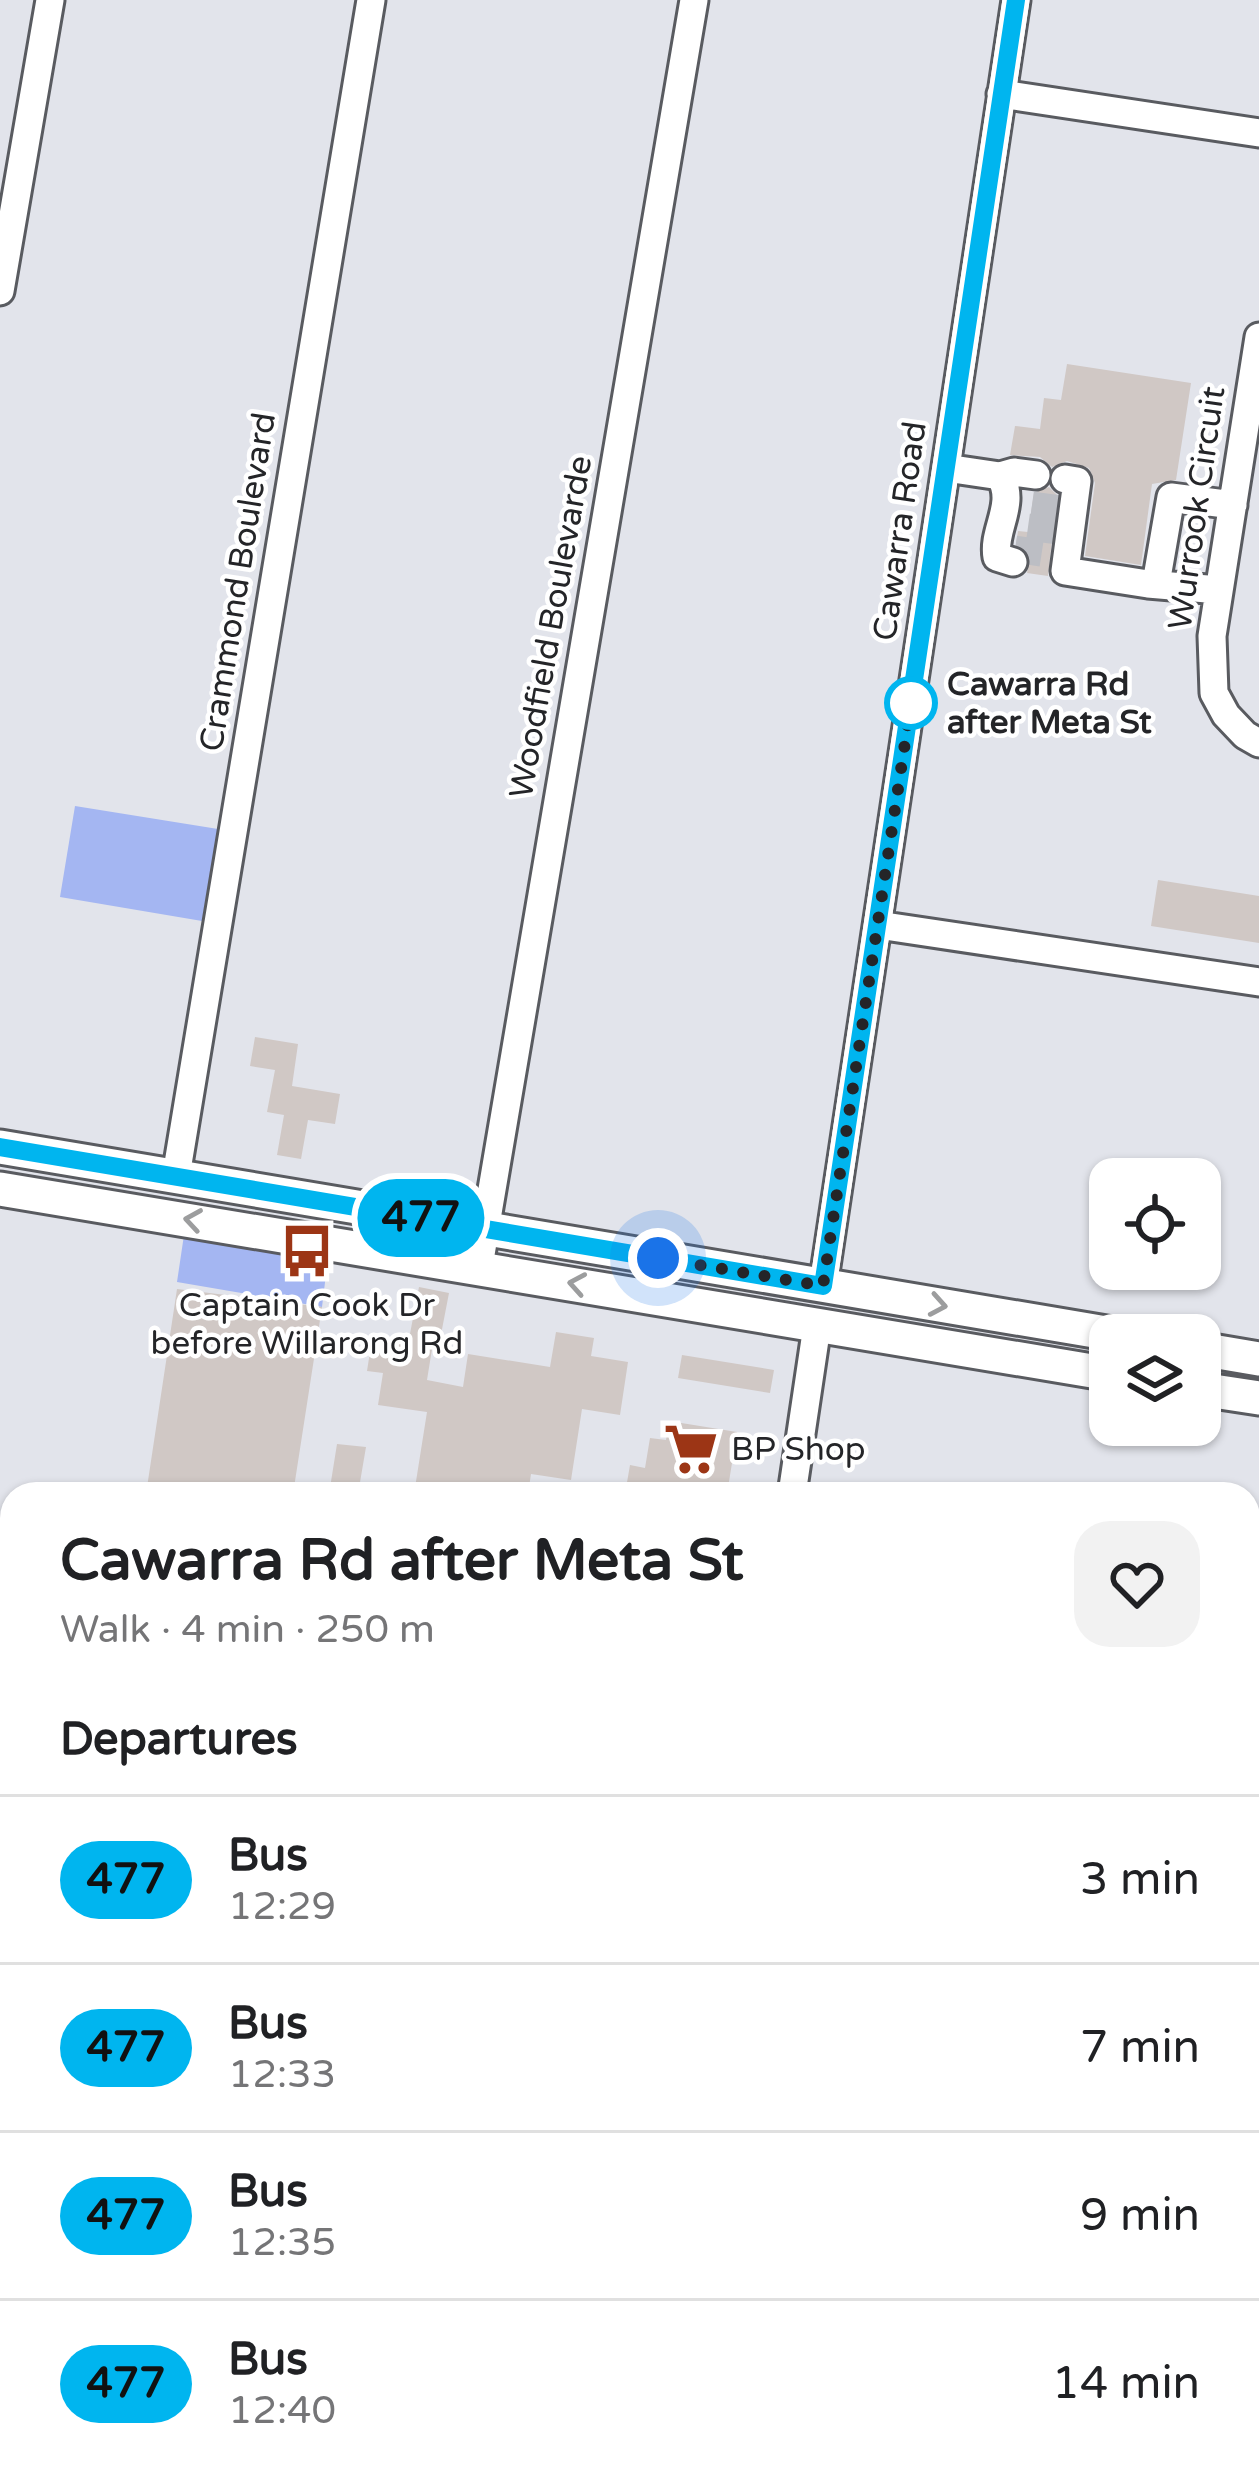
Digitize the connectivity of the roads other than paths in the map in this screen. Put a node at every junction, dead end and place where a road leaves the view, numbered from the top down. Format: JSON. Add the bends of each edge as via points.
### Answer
{"nodes":[{"id":1,"x":50,"y":0,"type":"edge"},
{"id":2,"x":371,"y":0,"type":"edge"},
{"id":3,"x":694,"y":0,"type":"edge"},
{"id":4,"x":1016,"y":0,"type":"edge"},
{"id":5,"x":1001,"y":94,"type":"junction"},
{"id":6,"x":1259,"y":133,"type":"edge"},
{"id":7,"x":0,"y":291,"type":"edge"},
{"id":8,"x":1259,"y":337,"type":"edge"},
{"id":9,"x":946,"y":468,"type":"junction"},
{"id":10,"x":1242,"y":492,"type":"edge"},
{"id":11,"x":1016,"y":512,"type":"tunnel mouth"},
{"id":12,"x":1063,"y":527,"type":"tunnel mouth"},
{"id":13,"x":1158,"y":572,"type":"dead end"},
{"id":14,"x":1219,"y":590,"type":"junction"},
{"id":15,"x":1259,"y":743,"type":"edge"},
{"id":16,"x":878,"y":925,"type":"junction"},
{"id":17,"x":1259,"y":982,"type":"edge"},
{"id":18,"x":0,"y":1147,"type":"edge"},
{"id":19,"x":176,"y":1176,"type":"junction"},
{"id":20,"x":0,"y":1189,"type":"edge"},
{"id":21,"x":485,"y":1229,"type":"junction"},
{"id":22,"x":479,"y":1267,"type":"junction"},
{"id":23,"x":823,"y":1286,"type":"junction"},
{"id":24,"x":817,"y":1325,"type":"junction"},
{"id":25,"x":1089,"y":1330,"type":"edge"},
{"id":26,"x":1221,"y":1353,"type":"edge"},
{"id":27,"x":1259,"y":1359,"type":"edge"},
{"id":28,"x":1089,"y":1370,"type":"edge"},
{"id":29,"x":1221,"y":1392,"type":"edge"},
{"id":30,"x":1259,"y":1398,"type":"edge"},
{"id":31,"x":794,"y":1482,"type":"edge"}],
"edges":[{"from":1,"to":7,"type":"street"},
{"from":2,"to":19,"type":"street","name":"Crammond Boulevard"},
{"from":3,"to":21,"type":"street","name":"Woodfield Boulevarde"},
{"from":4,"to":5,"type":"street","name":"Cawarra Road"},
{"from":5,"to":6,"type":"street"},
{"from":5,"to":9,"type":"street","name":"Cawarra Road"},
{"from":8,"to":10,"type":"street","name":"Wurrook Circuit"},
{"from":9,"to":11,"type":"street"},
{"from":9,"to":16,"type":"street","name":"Cawarra Road"},
{"from":10,"to":13,"type":"street","via":[[1171,497]]},
{"from":10,"to":14,"type":"street","name":"Wurrook Circuit"},
{"from":12,"to":14,"type":"street","via":[[1148,584]]},
{"from":14,"to":15,"type":"street","name":"Wurrook Circuit","via":[[1214,693]]},
{"from":16,"to":17,"type":"street"},
{"from":16,"to":23,"type":"street","name":"Cawarra Road"},
{"from":18,"to":19,"type":"main road"},
{"from":19,"to":21,"type":"main road"},
{"from":22,"to":20,"type":"main road","one_way":true},
{"from":21,"to":22,"type":"street","name":"Woodfield Boulevarde"},
{"from":21,"to":23,"type":"main road"},
{"from":24,"to":22,"type":"main road","one_way":true},
{"from":23,"to":24,"type":"main road"},
{"from":23,"to":25,"type":"main road","one_way":true},
{"from":24,"to":28,"type":"main road"},
{"from":24,"to":31,"type":"street"},
{"from":26,"to":27,"type":"main road"},
{"from":29,"to":30,"type":"main road"}]}
